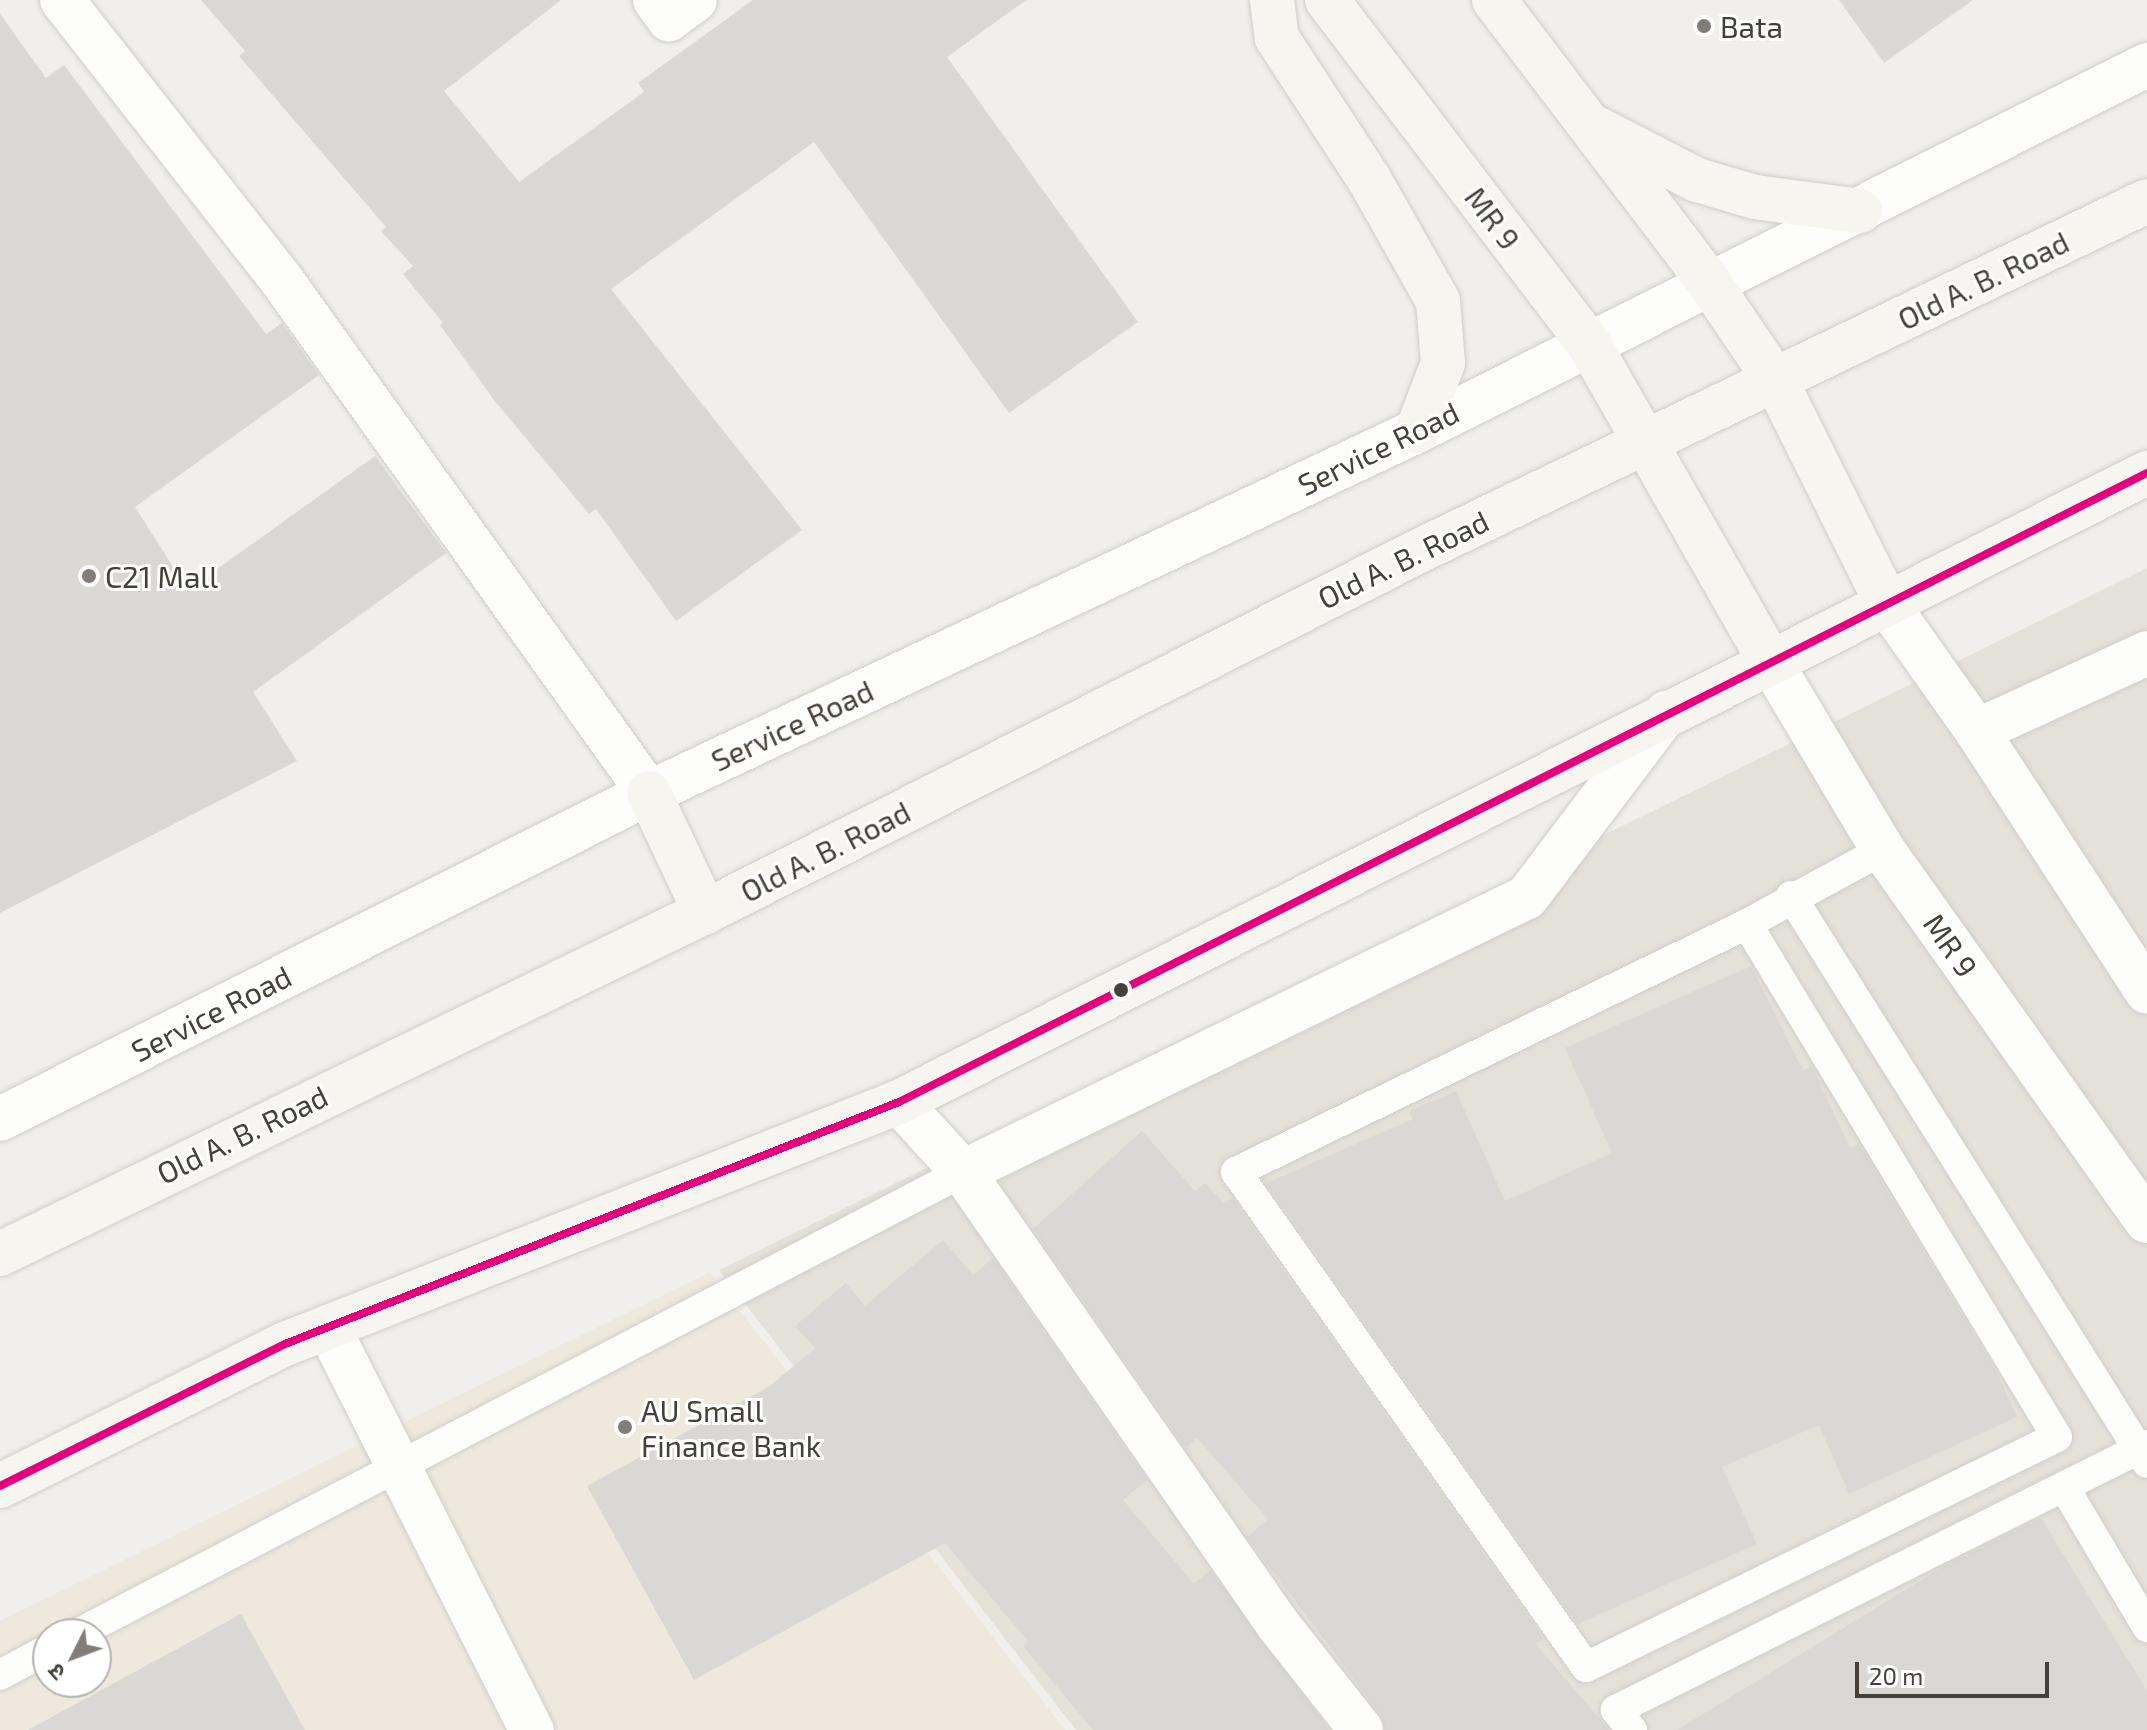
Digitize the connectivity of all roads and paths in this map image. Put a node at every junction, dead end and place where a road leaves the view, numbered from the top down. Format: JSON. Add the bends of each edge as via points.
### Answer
{"nodes":[{"id":1,"x":62,"y":0,"type":"edge"},
{"id":2,"x":655,"y":0,"type":"edge"},
{"id":3,"x":695,"y":0,"type":"edge"},
{"id":4,"x":1272,"y":0,"type":"edge"},
{"id":5,"x":1327,"y":0,"type":"edge"},
{"id":6,"x":1494,"y":0,"type":"edge"},
{"id":7,"x":2147,"y":65,"type":"edge"},
{"id":8,"x":1589,"y":125,"type":"junction"},
{"id":9,"x":2147,"y":201,"type":"edge"},
{"id":10,"x":1860,"y":211,"type":"junction"},
{"id":11,"x":1710,"y":284,"type":"junction"},
{"id":12,"x":1589,"y":344,"type":"junction"},
{"id":13,"x":1776,"y":381,"type":"junction"},
{"id":14,"x":1417,"y":431,"type":"junction"},
{"id":15,"x":1647,"y":443,"type":"junction"},
{"id":16,"x":2147,"y":473,"type":"edge"},
{"id":17,"x":1887,"y":604,"type":"junction"},
{"id":18,"x":2147,"y":653,"type":"edge"},
{"id":19,"x":1770,"y":661,"type":"junction"},
{"id":20,"x":1666,"y":713,"type":"junction"},
{"id":21,"x":1977,"y":731,"type":"junction"},
{"id":22,"x":649,"y":793,"type":"junction"},
{"id":23,"x":1883,"y":850,"type":"junction"},
{"id":24,"x":1791,"y":896,"type":"junction"},
{"id":25,"x":705,"y":912,"type":"junction"},
{"id":26,"x":1747,"y":924,"type":"junction"},
{"id":27,"x":2147,"y":992,"type":"edge"},
{"id":28,"x":899,"y":1102,"type":"junction"},
{"id":29,"x":0,"y":1119,"type":"edge"},
{"id":30,"x":963,"y":1172,"type":"junction"},
{"id":31,"x":2147,"y":1221,"type":"edge"},
{"id":32,"x":0,"y":1254,"type":"edge"},
{"id":33,"x":328,"y":1327,"type":"junction"},
{"id":34,"x":2144,"y":1452,"type":"edge"},
{"id":35,"x":398,"y":1466,"type":"junction"},
{"id":36,"x":0,"y":1486,"type":"edge"},
{"id":37,"x":2064,"y":1487,"type":"junction"},
{"id":38,"x":108,"y":1618,"type":"edge"},
{"id":39,"x":2147,"y":1627,"type":"edge"},
{"id":40,"x":32,"y":1658,"type":"edge"},
{"id":41,"x":0,"y":1675,"type":"edge"},
{"id":42,"x":532,"y":1730,"type":"edge"},
{"id":43,"x":1361,"y":1730,"type":"edge"},
{"id":44,"x":1632,"y":1730,"type":"edge"}],
"edges":[{"from":1,"to":22,"type":"street","via":[[283,282]]},
{"from":2,"to":3,"type":"street","via":[[669,19]]},
{"from":4,"to":14,"type":"main road","via":[[1277,38],[1369,179],[1438,301],[1443,363]]},
{"from":5,"to":12,"type":"main road","name":"MR 9"},
{"from":6,"to":8,"type":"main road"},
{"from":7,"to":10,"type":"street","name":"Service Road"},
{"from":8,"to":10,"type":"main road","via":[[1697,180],[1755,197]]},
{"from":8,"to":11,"type":"main road"},
{"from":9,"to":13,"type":"main road","name":"Old A. B. Road"},
{"from":10,"to":11,"type":"street","name":"Service Road"},
{"from":11,"to":12,"type":"street","name":"Service Road"},
{"from":11,"to":13,"type":"main road"},
{"from":12,"to":14,"type":"street","name":"Service Road"},
{"from":12,"to":15,"type":"main road","name":"MR 9"},
{"from":13,"to":15,"type":"main road","name":"Old A. B. Road"},
{"from":13,"to":17,"type":"main road"},
{"from":14,"to":22,"type":"street","name":"Service Road"},
{"from":15,"to":19,"type":"main road","name":"MR 9"},
{"from":15,"to":25,"type":"main road","name":"Old A. B. Road","via":[[1251,634]]},
{"from":16,"to":17,"type":"main road"},
{"from":17,"to":19,"type":"main road"},
{"from":17,"to":21,"type":"street"},
{"from":18,"to":21,"type":"street"},
{"from":19,"to":20,"type":"main road"},
{"from":19,"to":23,"type":"street","name":"MR 9"},
{"from":20,"to":28,"type":"main road"},
{"from":20,"to":30,"type":"street","via":[[1527,897]]},
{"from":21,"to":27,"type":"street"},
{"from":22,"to":25,"type":"main road"},
{"from":22,"to":29,"type":"street","name":"Service Road"},
{"from":23,"to":24,"type":"lane"},
{"from":23,"to":31,"type":"street","name":"MR 9"},
{"from":24,"to":26,"type":"lane"},
{"from":24,"to":34,"type":"lane"},
{"from":25,"to":32,"type":"main road","name":"Old A. B. Road"},
{"from":26,"to":26,"type":"lane","via":[[1236,1172],[1586,1667],[2057,1437]]},
{"from":28,"to":30,"type":"street"},
{"from":28,"to":33,"type":"main road"},
{"from":30,"to":35,"type":"lane"},
{"from":30,"to":43,"type":"street","via":[[1279,1626]]},
{"from":33,"to":35,"type":"street"},
{"from":33,"to":36,"type":"main road"},
{"from":34,"to":37,"type":"lane"},
{"from":35,"to":38,"type":"lane"},
{"from":35,"to":42,"type":"street"},
{"from":37,"to":39,"type":"lane"},
{"from":37,"to":44,"type":"lane","via":[[1616,1710]]},
{"from":40,"to":41,"type":"lane"}]}
